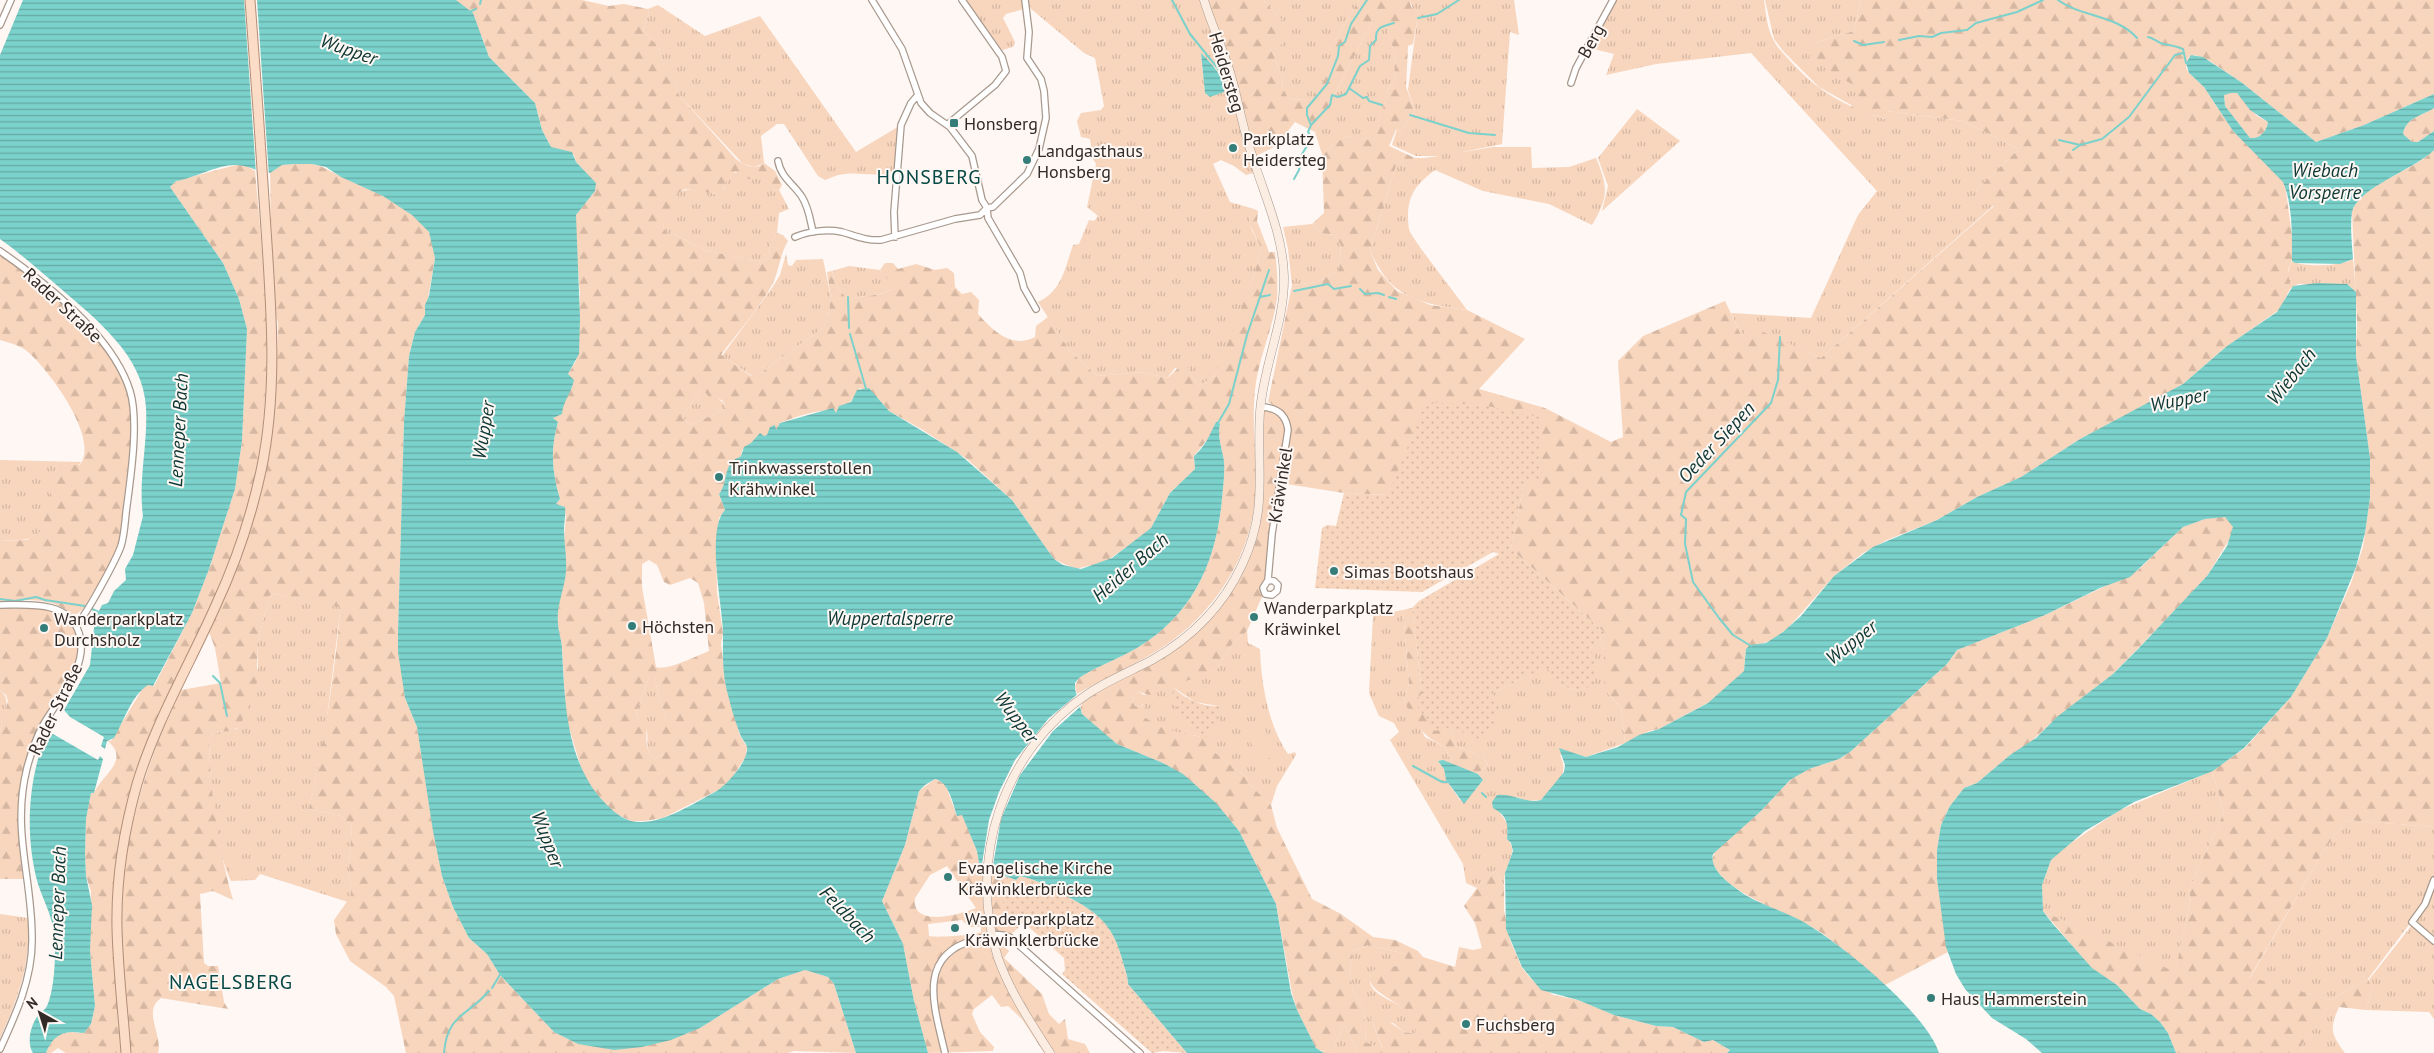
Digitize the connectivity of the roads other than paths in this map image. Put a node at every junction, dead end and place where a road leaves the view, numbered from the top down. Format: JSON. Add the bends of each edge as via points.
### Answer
{"nodes":[{"id":1,"x":11,"y":0,"type":"edge"},
{"id":2,"x":250,"y":0,"type":"edge"},
{"id":3,"x":872,"y":0,"type":"edge"},
{"id":4,"x":962,"y":0,"type":"edge"},
{"id":5,"x":1024,"y":0,"type":"edge"},
{"id":6,"x":1204,"y":0,"type":"edge"},
{"id":7,"x":1613,"y":0,"type":"edge"},
{"id":8,"x":0,"y":25,"type":"edge"},
{"id":9,"x":1571,"y":83,"type":"dead end"},
{"id":10,"x":917,"y":96,"type":"junction"},
{"id":11,"x":948,"y":124,"type":"junction"},
{"id":12,"x":778,"y":161,"type":"dead end"},
{"id":13,"x":987,"y":208,"type":"junction"},
{"id":14,"x":813,"y":232,"type":"junction"},
{"id":15,"x":895,"y":236,"type":"junction"},
{"id":16,"x":795,"y":237,"type":"dead end"},
{"id":17,"x":0,"y":251,"type":"edge"},
{"id":18,"x":1036,"y":310,"type":"dead end"},
{"id":19,"x":1260,"y":406,"type":"junction"},
{"id":20,"x":1268,"y":580,"type":"dead end"},
{"id":21,"x":0,"y":605,"type":"edge"},
{"id":22,"x":76,"y":625,"type":"junction"},
{"id":23,"x":2434,"y":880,"type":"edge"},
{"id":24,"x":992,"y":935,"type":"junction"},
{"id":25,"x":2434,"y":941,"type":"edge"},
{"id":26,"x":0,"y":1049,"type":"edge"},
{"id":27,"x":126,"y":1053,"type":"edge"},
{"id":28,"x":944,"y":1053,"type":"edge"},
{"id":29,"x":1050,"y":1053,"type":"edge"},
{"id":30,"x":1140,"y":1053,"type":"edge"}],
"edges":[{"from":1,"to":8,"type":"street"},
{"from":2,"to":27,"type":"main road","via":[[273,379],[264,456],[251,514],[230,572],[162,719],[132,803],[122,853],[117,926]]},
{"from":3,"to":10,"type":"street","via":[[902,49]]},
{"from":4,"to":11,"type":"street","via":[[1002,57],[1006,70],[995,85]]},
{"from":5,"to":13,"type":"street","via":[[1029,32],[1027,58],[1044,91],[1046,118],[1039,148],[1027,174],[994,207]]},
{"from":6,"to":19,"type":"main road","name":"Heidersteg","via":[[1232,78],[1246,137],[1276,225],[1283,258],[1284,296]]},
{"from":7,"to":9,"type":"street","name":"Berg"},
{"from":10,"to":11,"type":"street","via":[[930,113]]},
{"from":10,"to":15,"type":"street","via":[[902,125],[894,212]]},
{"from":11,"to":13,"type":"street","via":[[972,156],[982,200]]},
{"from":12,"to":14,"type":"street","via":[[786,180],[806,204]]},
{"from":13,"to":15,"type":"street","via":[[980,215]]},
{"from":13,"to":18,"type":"street","via":[[988,218],[1020,273]]},
{"from":14,"to":15,"type":"street","via":[[840,232],[870,241]]},
{"from":14,"to":16,"type":"street"},
{"from":17,"to":22,"type":"street","name":"Rader Straße","via":[[96,332],[130,392],[132,476],[123,540]]},
{"from":19,"to":20,"type":"street","name":"Kräwinkel","via":[[1278,411],[1288,430]]},
{"from":19,"to":24,"type":"main road","name":"Heidersteg","via":[[1259,508],[1252,542],[1234,580],[1206,619],[1180,642],[1079,700],[1052,724],[1017,769],[997,812],[990,844],[987,900]]},
{"from":21,"to":22,"type":"street","via":[[52,608]]},
{"from":22,"to":26,"type":"street","name":"Rader Straße","via":[[81,638],[80,658],[75,673],[42,728],[23,788],[21,840],[32,950],[25,987]]},
{"from":23,"to":25,"type":"street","via":[[2412,922]]},
{"from":24,"to":28,"type":"street","via":[[954,947],[937,967],[933,998]]},
{"from":24,"to":29,"type":"main road","name":"Heidersteg","via":[[1009,984]]},
{"from":24,"to":30,"type":"street","via":[[1011,938]]}]}
